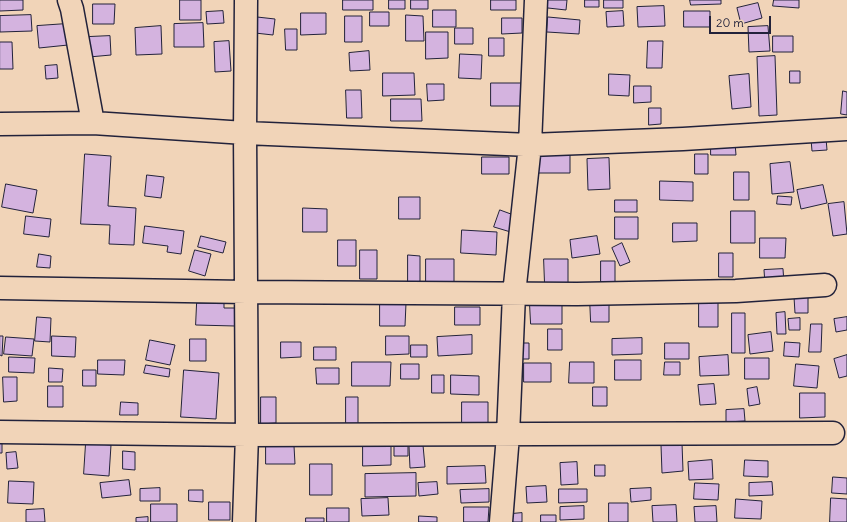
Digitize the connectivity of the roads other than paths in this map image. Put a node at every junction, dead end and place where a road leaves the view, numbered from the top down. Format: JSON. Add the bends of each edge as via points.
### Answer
{"nodes":[{"id":1,"x":69,"y":0,"type":"edge"},
{"id":2,"x":246,"y":0,"type":"edge"},
{"id":3,"x":536,"y":0,"type":"edge"},
{"id":4,"x":93,"y":123,"type":"junction"},
{"id":5,"x":0,"y":124,"type":"edge"},
{"id":6,"x":847,"y":129,"type":"edge"},
{"id":7,"x":245,"y":133,"type":"junction"},
{"id":8,"x":530,"y":145,"type":"junction"},
{"id":9,"x":825,"y":285,"type":"dead end"},
{"id":10,"x":0,"y":288,"type":"edge"},
{"id":11,"x":246,"y":292,"type":"junction"},
{"id":12,"x":514,"y":294,"type":"junction"},
{"id":13,"x":0,"y":432,"type":"edge"},
{"id":14,"x":833,"y":433,"type":"dead end"},
{"id":15,"x":247,"y":435,"type":"junction"},
{"id":16,"x":508,"y":435,"type":"junction"},
{"id":17,"x":244,"y":522,"type":"edge"},
{"id":18,"x":501,"y":522,"type":"edge"}],
"edges":[{"from":1,"to":4,"type":"street"},
{"from":2,"to":7,"type":"street"},
{"from":3,"to":8,"type":"street"},
{"from":4,"to":5,"type":"street"},
{"from":4,"to":7,"type":"street"},
{"from":6,"to":8,"type":"street"},
{"from":7,"to":8,"type":"street"},
{"from":7,"to":11,"type":"street"},
{"from":8,"to":12,"type":"street"},
{"from":9,"to":12,"type":"street","via":[[736,291]]},
{"from":10,"to":11,"type":"street"},
{"from":11,"to":12,"type":"street"},
{"from":11,"to":15,"type":"street"},
{"from":12,"to":16,"type":"street"},
{"from":13,"to":15,"type":"street"},
{"from":14,"to":16,"type":"street"},
{"from":15,"to":16,"type":"street"},
{"from":15,"to":17,"type":"street"},
{"from":16,"to":18,"type":"street"}]}
